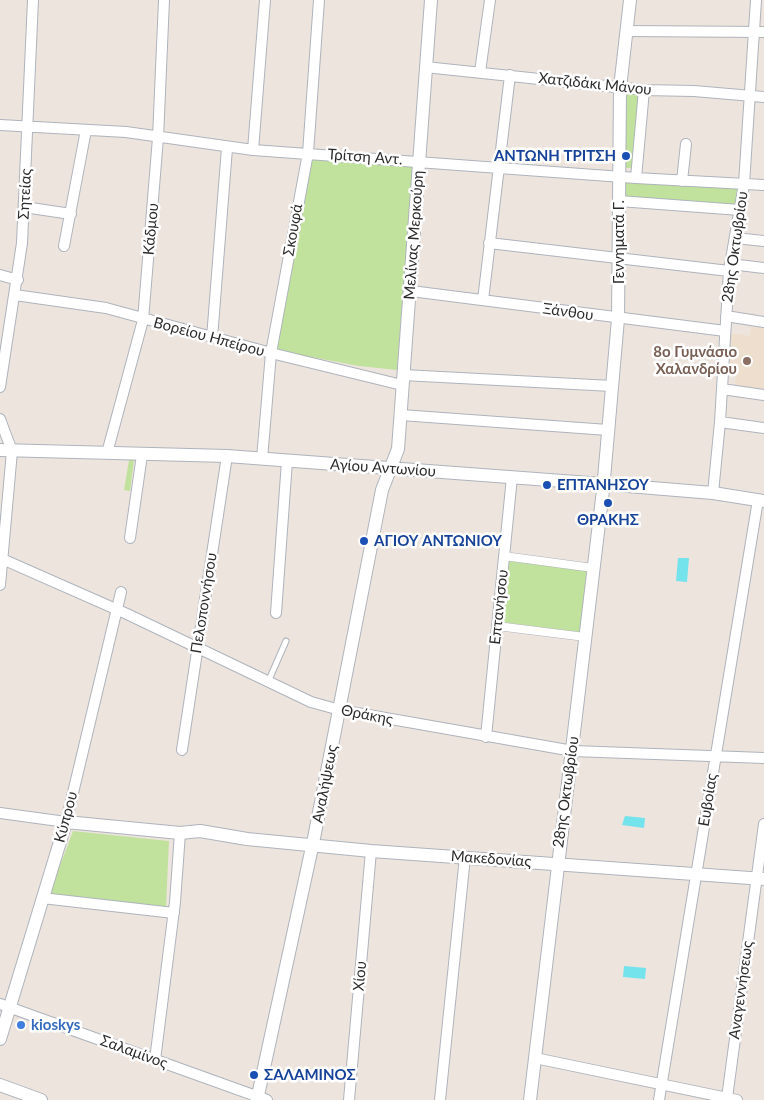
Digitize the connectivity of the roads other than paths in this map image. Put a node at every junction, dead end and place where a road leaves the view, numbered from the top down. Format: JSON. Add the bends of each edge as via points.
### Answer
{"nodes":[{"id":1,"x":33,"y":0,"type":"edge"},
{"id":2,"x":164,"y":0,"type":"edge"},
{"id":3,"x":265,"y":0,"type":"edge"},
{"id":4,"x":319,"y":0,"type":"edge"},
{"id":5,"x":431,"y":0,"type":"edge"},
{"id":6,"x":490,"y":0,"type":"edge"},
{"id":7,"x":630,"y":0,"type":"edge"},
{"id":8,"x":756,"y":0,"type":"edge"},
{"id":9,"x":626,"y":31,"type":"junction"},
{"id":10,"x":753,"y":31,"type":"junction"},
{"id":11,"x":764,"y":32,"type":"edge"},
{"id":12,"x":425,"y":67,"type":"junction"},
{"id":13,"x":480,"y":72,"type":"junction"},
{"id":14,"x":510,"y":75,"type":"junction"},
{"id":15,"x":620,"y":88,"type":"junction"},
{"id":16,"x":644,"y":90,"type":"junction"},
{"id":17,"x":748,"y":97,"type":"junction"},
{"id":18,"x":764,"y":97,"type":"edge"},
{"id":19,"x":0,"y":124,"type":"edge"},
{"id":20,"x":28,"y":125,"type":"junction"},
{"id":21,"x":86,"y":130,"type":"junction"},
{"id":22,"x":158,"y":138,"type":"junction"},
{"id":23,"x":686,"y":144,"type":"dead end"},
{"id":24,"x":227,"y":148,"type":"junction"},
{"id":25,"x":253,"y":150,"type":"junction"},
{"id":26,"x":308,"y":153,"type":"junction"},
{"id":27,"x":419,"y":161,"type":"junction"},
{"id":28,"x":500,"y":167,"type":"junction"},
{"id":29,"x":619,"y":177,"type":"junction"},
{"id":30,"x":636,"y":178,"type":"junction"},
{"id":31,"x":682,"y":181,"type":"junction"},
{"id":32,"x":744,"y":184,"type":"junction"},
{"id":33,"x":764,"y":185,"type":"edge"},
{"id":34,"x":619,"y":201,"type":"junction"},
{"id":35,"x":24,"y":207,"type":"junction"},
{"id":36,"x":740,"y":210,"type":"junction"},
{"id":37,"x":71,"y":214,"type":"junction"},
{"id":38,"x":735,"y":238,"type":"junction"},
{"id":39,"x":764,"y":241,"type":"edge"},
{"id":40,"x":489,"y":243,"type":"junction"},
{"id":41,"x":64,"y":246,"type":"dead end"},
{"id":42,"x":619,"y":258,"type":"junction"},
{"id":43,"x":729,"y":268,"type":"junction"},
{"id":44,"x":764,"y":268,"type":"edge"},
{"id":45,"x":0,"y":275,"type":"edge"},
{"id":46,"x":18,"y":280,"type":"junction"},
{"id":47,"x":411,"y":292,"type":"junction"},
{"id":48,"x":15,"y":295,"type":"junction"},
{"id":49,"x":483,"y":300,"type":"junction"},
{"id":50,"x":726,"y":316,"type":"junction"},
{"id":51,"x":618,"y":319,"type":"junction"},
{"id":52,"x":143,"y":320,"type":"junction"},
{"id":53,"x":764,"y":322,"type":"edge"},
{"id":54,"x":725,"y":331,"type":"junction"},
{"id":55,"x":212,"y":338,"type":"junction"},
{"id":56,"x":4,"y":349,"type":"edge"},
{"id":57,"x":271,"y":353,"type":"junction"},
{"id":58,"x":403,"y":380,"type":"junction"},
{"id":59,"x":612,"y":386,"type":"junction"},
{"id":60,"x":0,"y":387,"type":"edge"},
{"id":61,"x":722,"y":389,"type":"junction"},
{"id":62,"x":764,"y":395,"type":"edge"},
{"id":63,"x":401,"y":415,"type":"junction"},
{"id":64,"x":0,"y":419,"type":"edge"},
{"id":65,"x":720,"y":422,"type":"junction"},
{"id":66,"x":764,"y":428,"type":"edge"},
{"id":67,"x":608,"y":430,"type":"junction"},
{"id":68,"x":6,"y":450,"type":"edge"},
{"id":69,"x":107,"y":453,"type":"junction"},
{"id":70,"x":142,"y":455,"type":"junction"},
{"id":71,"x":227,"y":456,"type":"junction"},
{"id":72,"x":262,"y":459,"type":"junction"},
{"id":73,"x":287,"y":461,"type":"junction"},
{"id":74,"x":391,"y":468,"type":"junction"},
{"id":75,"x":512,"y":477,"type":"junction"},
{"id":76,"x":604,"y":484,"type":"junction"},
{"id":77,"x":713,"y":493,"type":"junction"},
{"id":78,"x":761,"y":500,"type":"edge"},
{"id":79,"x":130,"y":538,"type":"dead end"},
{"id":80,"x":504,"y":556,"type":"junction"},
{"id":81,"x":1,"y":558,"type":"edge"},
{"id":82,"x":594,"y":568,"type":"junction"},
{"id":83,"x":0,"y":585,"type":"edge"},
{"id":84,"x":121,"y":592,"type":"dead end"},
{"id":85,"x":117,"y":609,"type":"junction"},
{"id":86,"x":276,"y":613,"type":"dead end"},
{"id":87,"x":497,"y":626,"type":"junction"},
{"id":88,"x":585,"y":637,"type":"junction"},
{"id":89,"x":286,"y":642,"type":"dead end"},
{"id":90,"x":197,"y":649,"type":"junction"},
{"id":91,"x":268,"y":682,"type":"junction"},
{"id":92,"x":340,"y":710,"type":"junction"},
{"id":93,"x":486,"y":737,"type":"junction"},
{"id":94,"x":182,"y":750,"type":"dead end"},
{"id":95,"x":572,"y":751,"type":"junction"},
{"id":96,"x":716,"y":757,"type":"junction"},
{"id":97,"x":764,"y":758,"type":"edge"},
{"id":98,"x":0,"y":813,"type":"edge"},
{"id":99,"x":66,"y":822,"type":"junction"},
{"id":100,"x":764,"y":824,"type":"edge"},
{"id":101,"x":180,"y":833,"type":"junction"},
{"id":102,"x":313,"y":845,"type":"junction"},
{"id":103,"x":371,"y":851,"type":"junction"},
{"id":104,"x":466,"y":857,"type":"junction"},
{"id":105,"x":557,"y":863,"type":"junction"},
{"id":106,"x":696,"y":875,"type":"junction"},
{"id":107,"x":760,"y":879,"type":"edge"},
{"id":108,"x":42,"y":898,"type":"junction"},
{"id":109,"x":174,"y":913,"type":"junction"},
{"id":110,"x":5,"y":1006,"type":"edge"},
{"id":111,"x":0,"y":1039,"type":"edge"},
{"id":112,"x":535,"y":1058,"type":"junction"},
{"id":113,"x":155,"y":1060,"type":"junction"},
{"id":114,"x":662,"y":1084,"type":"junction"},
{"id":115,"x":0,"y":1085,"type":"edge"},
{"id":116,"x":726,"y":1098,"type":"junction"},
{"id":117,"x":261,"y":1099,"type":"edge"},
{"id":118,"x":42,"y":1100,"type":"edge"},
{"id":119,"x":349,"y":1100,"type":"edge"},
{"id":120,"x":440,"y":1100,"type":"edge"},
{"id":121,"x":530,"y":1100,"type":"edge"},
{"id":122,"x":659,"y":1100,"type":"edge"},
{"id":123,"x":737,"y":1100,"type":"edge"}],
"edges":[{"from":1,"to":20,"type":"street","name":"Σητείας"},
{"from":2,"to":22,"type":"street","name":"Κάδμου"},
{"from":3,"to":25,"type":"street"},
{"from":4,"to":26,"type":"street","name":"Σκουφά"},
{"from":5,"to":12,"type":"street","name":"Μελίνας Μερκούρη"},
{"from":6,"to":13,"type":"street"},
{"from":7,"to":9,"type":"street","name":"Γεννηματά Γ."},
{"from":8,"to":10,"type":"street","name":"28ης Οκτωβρίου"},
{"from":9,"to":10,"type":"street"},
{"from":9,"to":15,"type":"street","name":"Γεννηματά Γ."},
{"from":10,"to":11,"type":"street"},
{"from":10,"to":17,"type":"street","name":"28ης Οκτωβρίου"},
{"from":12,"to":13,"type":"street","name":"Χατζιδάκι Μάνου"},
{"from":12,"to":27,"type":"street","name":"Μελίνας Μερκούρη"},
{"from":13,"to":14,"type":"street","name":"Χατζιδάκι Μάνου"},
{"from":14,"to":15,"type":"street","name":"Χατζιδάκι Μάνου"},
{"from":14,"to":28,"type":"street"},
{"from":15,"to":16,"type":"street","name":"Χατζιδάκι Μάνου"},
{"from":15,"to":29,"type":"street","name":"Γεννηματά Γ."},
{"from":16,"to":17,"type":"street","name":"Χατζιδάκι Μάνου"},
{"from":16,"to":30,"type":"street"},
{"from":17,"to":18,"type":"street","name":"Χατζιδάκι Μάνου"},
{"from":17,"to":32,"type":"street","name":"28ης Οκτωβρίου"},
{"from":19,"to":20,"type":"street","name":"Τρίτση Αντ."},
{"from":20,"to":21,"type":"street","name":"Τρίτση Αντ."},
{"from":20,"to":35,"type":"street","name":"Σητείας"},
{"from":21,"to":22,"type":"street","name":"Τρίτση Αντ."},
{"from":21,"to":37,"type":"street"},
{"from":22,"to":24,"type":"street","name":"Τρίτση Αντ."},
{"from":22,"to":52,"type":"street","name":"Κάδμου"},
{"from":23,"to":31,"type":"street"},
{"from":24,"to":25,"type":"street","name":"Τρίτση Αντ."},
{"from":24,"to":55,"type":"street"},
{"from":25,"to":26,"type":"street","name":"Τρίτση Αντ."},
{"from":26,"to":27,"type":"street","name":"Τρίτση Αντ."},
{"from":26,"to":57,"type":"street","name":"Σκουφά"},
{"from":27,"to":28,"type":"street","name":"Τρίτση Αντ."},
{"from":27,"to":47,"type":"street","name":"Μελίνας Μερκούρη"},
{"from":28,"to":29,"type":"street","name":"Τρίτση Αντ."},
{"from":28,"to":40,"type":"street"},
{"from":29,"to":30,"type":"street","name":"Τρίτση Αντ."},
{"from":29,"to":34,"type":"street","name":"Γεννηματά Γ."},
{"from":30,"to":31,"type":"street","name":"Τρίτση Αντ."},
{"from":31,"to":32,"type":"street","name":"Τρίτση Αντ."},
{"from":32,"to":33,"type":"street","name":"Τρίτση Αντ."},
{"from":32,"to":36,"type":"street","name":"28ης Οκτωβρίου"},
{"from":34,"to":36,"type":"street"},
{"from":34,"to":42,"type":"street","name":"Γεννηματά Γ."},
{"from":35,"to":37,"type":"street"},
{"from":35,"to":46,"type":"street","name":"Σητείας"},
{"from":36,"to":38,"type":"street","name":"28ης Οκτωβρίου"},
{"from":37,"to":41,"type":"street"},
{"from":38,"to":39,"type":"street"},
{"from":38,"to":43,"type":"street","name":"28ης Οκτωβρίου"},
{"from":40,"to":42,"type":"street"},
{"from":40,"to":49,"type":"street"},
{"from":42,"to":43,"type":"street"},
{"from":42,"to":51,"type":"street","name":"Γεννηματά Γ."},
{"from":43,"to":44,"type":"street"},
{"from":43,"to":50,"type":"street","name":"28ης Οκτωβρίου"},
{"from":45,"to":46,"type":"street"},
{"from":46,"to":48,"type":"street","name":"Σητείας"},
{"from":47,"to":49,"type":"street","name":"Ξάνθου"},
{"from":47,"to":58,"type":"street","name":"Μελίνας Μερκούρη"},
{"from":48,"to":52,"type":"street","name":"Βορείου Ηπείρου","via":[[106,308]]},
{"from":48,"to":56,"type":"street","name":"Σητείας"},
{"from":49,"to":51,"type":"street","name":"Ξάνθου"},
{"from":50,"to":53,"type":"street"},
{"from":50,"to":54,"type":"street","name":"28ης Οκτωβρίου"},
{"from":51,"to":54,"type":"street","name":"Ξάνθου"},
{"from":51,"to":59,"type":"street","name":"Γεννηματά Γ."},
{"from":52,"to":55,"type":"street","name":"Βορείου Ηπείρου"},
{"from":52,"to":69,"type":"street","name":"Κάδμου"},
{"from":54,"to":61,"type":"street","name":"28ης Οκτωβρίου"},
{"from":55,"to":57,"type":"street","name":"Βορείου Ηπείρου"},
{"from":56,"to":60,"type":"street","name":"Σητείας"},
{"from":57,"to":58,"type":"street","name":"Βορείου Ηπείρου"},
{"from":57,"to":72,"type":"street","name":"Σκουφά"},
{"from":58,"to":59,"type":"street","name":"Βορείου Ηπείρου","via":[[506,379]]},
{"from":58,"to":63,"type":"street","name":"Μελίνας Μερκούρη"},
{"from":59,"to":67,"type":"street","name":"Γεννηματά Γ."},
{"from":61,"to":62,"type":"street"},
{"from":61,"to":65,"type":"street","name":"28ης Οκτωβρίου"},
{"from":63,"to":67,"type":"street"},
{"from":63,"to":74,"type":"street","name":"Μελίνας Μερκούρη","via":[[397,454]]},
{"from":64,"to":68,"type":"street"},
{"from":65,"to":66,"type":"street"},
{"from":65,"to":77,"type":"street","name":"28ης Οκτωβρίου"},
{"from":67,"to":76,"type":"street","name":"Γεννηματά Γ."},
{"from":68,"to":69,"type":"street","name":"Αγίου Αντωνίου"},
{"from":68,"to":81,"type":"street"},
{"from":69,"to":70,"type":"street","name":"Αγίου Αντωνίου"},
{"from":70,"to":71,"type":"street","name":"Αγίου Αντωνίου"},
{"from":70,"to":79,"type":"street"},
{"from":71,"to":72,"type":"street","name":"Αγίου Αντωνίου"},
{"from":71,"to":90,"type":"street","name":"Πελοποννήσου"},
{"from":72,"to":73,"type":"street","name":"Αγίου Αντωνίου"},
{"from":73,"to":74,"type":"street","name":"Αγίου Αντωνίου"},
{"from":73,"to":86,"type":"street"},
{"from":74,"to":75,"type":"street","name":"Αγίου Αντωνίου"},
{"from":74,"to":92,"type":"street","name":"Αναλήψεως","via":[[382,490]]},
{"from":75,"to":76,"type":"street","name":"Αγίου Αντωνίου"},
{"from":75,"to":80,"type":"street","name":"Επτανήσου"},
{"from":76,"to":77,"type":"street","name":"Αγίου Αντωνίου"},
{"from":76,"to":82,"type":"street","name":"28ης Οκτωβρίου"},
{"from":77,"to":78,"type":"street","name":"Αγίου Αντωνίου"},
{"from":78,"to":96,"type":"street","name":"Ευβοίας"},
{"from":80,"to":82,"type":"street"},
{"from":80,"to":87,"type":"street","name":"Επτανήσου"},
{"from":81,"to":83,"type":"street"},
{"from":81,"to":85,"type":"street","name":"Θράκης"},
{"from":82,"to":88,"type":"street","name":"28ης Οκτωβρίου"},
{"from":84,"to":85,"type":"street","name":"Κύπρου"},
{"from":85,"to":90,"type":"street","name":"Θράκης"},
{"from":85,"to":99,"type":"street","name":"Κύπρου"},
{"from":87,"to":88,"type":"street"},
{"from":87,"to":93,"type":"street","name":"Επτανήσου"},
{"from":88,"to":95,"type":"street","name":"28ης Οκτωβρίου"},
{"from":89,"to":91,"type":"lane"},
{"from":90,"to":91,"type":"street","name":"Θράκης"},
{"from":90,"to":94,"type":"street","name":"Πελοποννήσου"},
{"from":91,"to":92,"type":"street","name":"Θράκης","via":[[311,702]]},
{"from":92,"to":93,"type":"street","name":"Θράκης"},
{"from":92,"to":102,"type":"street","name":"Αναλήψεως"},
{"from":93,"to":95,"type":"street","name":"Θράκης"},
{"from":95,"to":96,"type":"street","name":"Θράκης"},
{"from":95,"to":105,"type":"street","name":"28ης Οκτωβρίου"},
{"from":96,"to":97,"type":"street","name":"Θράκης"},
{"from":96,"to":106,"type":"street","name":"Ευβοίας"},
{"from":98,"to":99,"type":"street","name":"Μακεδονίας"},
{"from":99,"to":101,"type":"street","name":"Μακεδονίας"},
{"from":99,"to":108,"type":"street","name":"Κύπρου"},
{"from":100,"to":107,"type":"street","name":"Αναγεννήσεως"},
{"from":101,"to":102,"type":"street","name":"Μακεδονίας","via":[[199,839],[247,838]]},
{"from":101,"to":109,"type":"street"},
{"from":102,"to":103,"type":"street","name":"Μακεδονίας"},
{"from":102,"to":117,"type":"street","name":"Αναλήψεως"},
{"from":103,"to":104,"type":"street","name":"Μακεδονίας"},
{"from":103,"to":119,"type":"street","name":"Χίου"},
{"from":104,"to":105,"type":"street","name":"Μακεδονίας"},
{"from":104,"to":120,"type":"street"},
{"from":105,"to":106,"type":"street","name":"Μακεδονίας"},
{"from":105,"to":112,"type":"street","name":"28ης Οκτωβρίου"},
{"from":106,"to":107,"type":"street","name":"Μακεδονίας"},
{"from":106,"to":114,"type":"street","name":"Ευβοίας"},
{"from":107,"to":116,"type":"street","name":"Αναγεννήσεως"},
{"from":108,"to":109,"type":"street"},
{"from":108,"to":110,"type":"street","name":"Κύπρου"},
{"from":109,"to":113,"type":"street"},
{"from":110,"to":111,"type":"street","name":"Κύπρου"},
{"from":110,"to":113,"type":"street","name":"Σαλαμίνος"},
{"from":112,"to":114,"type":"street"},
{"from":112,"to":121,"type":"street","name":"28ης Οκτωβρίου"},
{"from":113,"to":117,"type":"street","name":"Σαλαμίνος"},
{"from":114,"to":116,"type":"street"},
{"from":114,"to":122,"type":"street","name":"Ευβοίας"},
{"from":115,"to":118,"type":"street"},
{"from":116,"to":123,"type":"street"}]}
